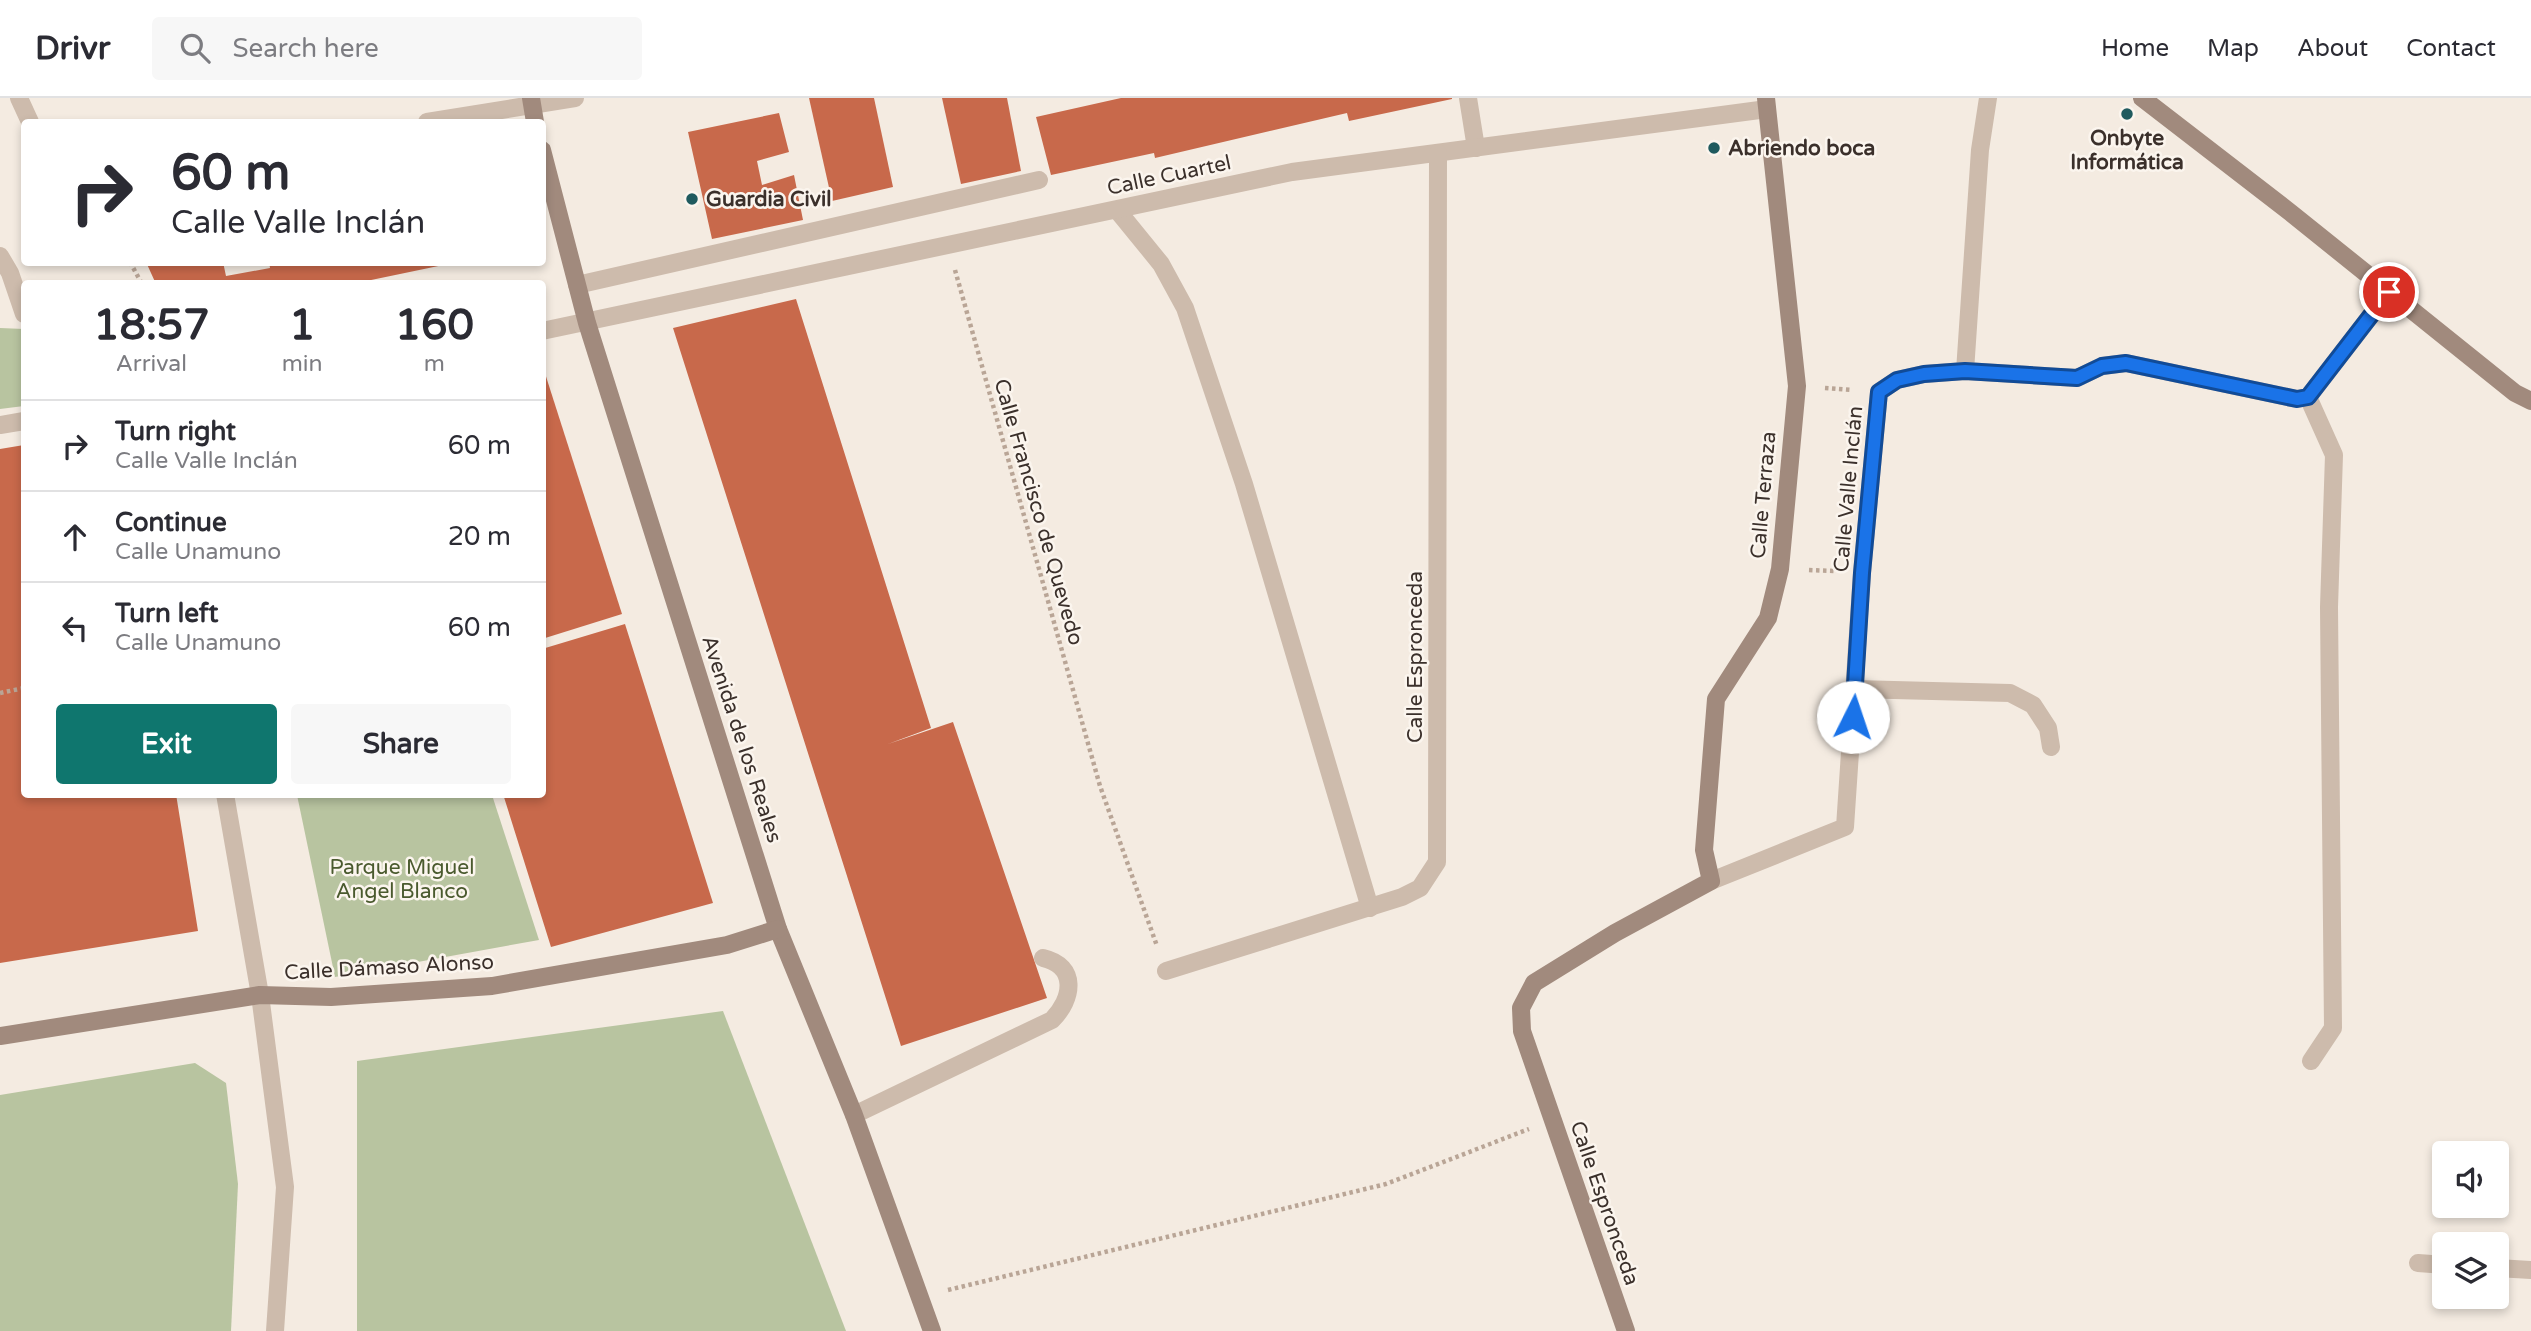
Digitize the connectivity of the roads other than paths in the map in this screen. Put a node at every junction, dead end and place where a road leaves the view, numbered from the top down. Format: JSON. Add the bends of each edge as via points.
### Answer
{"nodes":[{"id":1,"x":19,"y":98,"type":"edge"},
{"id":2,"x":575,"y":98,"type":"edge"},
{"id":3,"x":1468,"y":98,"type":"edge"},
{"id":4,"x":1988,"y":98,"type":"edge"},
{"id":5,"x":2142,"y":98,"type":"edge"},
{"id":6,"x":529,"y":100,"type":"edge"},
{"id":7,"x":1766,"y":103,"type":"edge"},
{"id":8,"x":29,"y":119,"type":"edge"},
{"id":9,"x":441,"y":119,"type":"edge"},
{"id":10,"x":534,"y":119,"type":"edge"},
{"id":11,"x":1476,"y":148,"type":"junction"},
{"id":12,"x":1438,"y":153,"type":"junction"},
{"id":13,"x":546,"y":165,"type":"edge"},
{"id":14,"x":1039,"y":180,"type":"dead end"},
{"id":15,"x":1117,"y":210,"type":"junction"},
{"id":16,"x":0,"y":256,"type":"edge"},
{"id":17,"x":577,"y":285,"type":"junction"},
{"id":18,"x":2389,"y":292,"type":"junction"},
{"id":19,"x":21,"y":305,"type":"edge"},
{"id":20,"x":587,"y":323,"type":"junction"},
{"id":21,"x":546,"y":330,"type":"edge"},
{"id":22,"x":1965,"y":371,"type":"junction"},
{"id":23,"x":2308,"y":397,"type":"junction"},
{"id":24,"x":2531,"y":401,"type":"edge"},
{"id":25,"x":21,"y":422,"type":"edge"},
{"id":26,"x":0,"y":425,"type":"edge"},
{"id":27,"x":1855,"y":689,"type":"junction"},
{"id":28,"x":2050,"y":747,"type":"dead end"},
{"id":29,"x":226,"y":798,"type":"edge"},
{"id":30,"x":1845,"y":827,"type":"joint"},
{"id":31,"x":1711,"y":881,"type":"junction"},
{"id":32,"x":1370,"y":908,"type":"junction"},
{"id":33,"x":778,"y":929,"type":"junction"},
{"id":34,"x":1043,"y":958,"type":"dead end"},
{"id":35,"x":1166,"y":971,"type":"road end"},
{"id":36,"x":260,"y":995,"type":"junction"},
{"id":37,"x":0,"y":1036,"type":"edge"},
{"id":38,"x":2311,"y":1061,"type":"dead end"},
{"id":39,"x":854,"y":1115,"type":"junction"},
{"id":40,"x":2418,"y":1263,"type":"dead end"},
{"id":41,"x":2432,"y":1264,"type":"edge"},
{"id":42,"x":2509,"y":1269,"type":"edge"},
{"id":43,"x":2531,"y":1270,"type":"edge"},
{"id":44,"x":275,"y":1331,"type":"edge"},
{"id":45,"x":932,"y":1331,"type":"edge"},
{"id":46,"x":1626,"y":1331,"type":"edge"}],
"edges":[{"from":1,"to":8,"type":"street"},
{"from":2,"to":6,"type":"street"},
{"from":3,"to":11,"type":"street"},
{"from":4,"to":22,"type":"street","via":[[1980,150]]},
{"from":5,"to":18,"type":"street"},
{"from":6,"to":9,"type":"street"},
{"from":6,"to":10,"type":"street"},
{"from":7,"to":11,"type":"street","name":"Calle Cuartel"},
{"from":7,"to":31,"type":"street","name":"Calle Terraza","via":[[1797,386],[1780,569],[1768,618],[1716,699],[1704,850]]},
{"from":11,"to":12,"type":"street","name":"Calle Cuartel"},
{"from":12,"to":15,"type":"street","name":"Calle Cuartel","via":[[1292,173]]},
{"from":12,"to":32,"type":"street","name":"Calle Espronceda","via":[[1437,862],[1420,887]]},
{"from":13,"to":17,"type":"street","name":"Avenida de los Reales"},
{"from":14,"to":17,"type":"street"},
{"from":15,"to":20,"type":"street","name":"Calle Cuartel"},
{"from":15,"to":32,"type":"street","via":[[1161,264],[1185,308],[1244,485]]},
{"from":16,"to":19,"type":"street"},
{"from":17,"to":20,"type":"street","name":"Avenida de los Reales"},
{"from":18,"to":23,"type":"street"},
{"from":18,"to":24,"type":"street"},
{"from":20,"to":21,"type":"street","name":"Calle Cuartel"},
{"from":20,"to":33,"type":"street","name":"Avenida de los Reales"},
{"from":22,"to":23,"type":"street","name":"Calle Valle Inclán","via":[[2077,378],[2102,366],[2126,363],[2297,399]]},
{"from":22,"to":27,"type":"street","name":"Calle Valle Inclán","via":[[1897,380],[1879,392]]},
{"from":23,"to":38,"type":"street","via":[[2334,455],[2329,607],[2333,1028]]},
{"from":25,"to":26,"type":"street"},
{"from":27,"to":28,"type":"street","via":[[2010,693],[2033,705],[2048,728]]},
{"from":27,"to":30,"type":"street","name":"Calle Valle Inclán"},
{"from":29,"to":36,"type":"street"},
{"from":30,"to":31,"type":"street","name":"Calle Espronceda"},
{"from":31,"to":46,"type":"street","name":"Calle Espronceda","via":[[1534,984],[1521,1008],[1522,1031]]},
{"from":32,"to":35,"type":"street","name":"Calle Espronceda"},
{"from":33,"to":36,"type":"street","name":"Calle Dámaso Alonso","via":[[727,945],[492,986],[331,996]]},
{"from":33,"to":39,"type":"street","name":"Avenida de los Reales"},
{"from":34,"to":39,"type":"street","via":[[1059,964],[1068,979],[1066,1002],[1052,1020]]},
{"from":36,"to":37,"type":"street","name":"Calle Dámaso Alonso"},
{"from":36,"to":44,"type":"street","via":[[285,1186]]},
{"from":39,"to":45,"type":"street","name":"Avenida de los Reales"},
{"from":40,"to":41,"type":"street"},
{"from":42,"to":43,"type":"street"}]}
